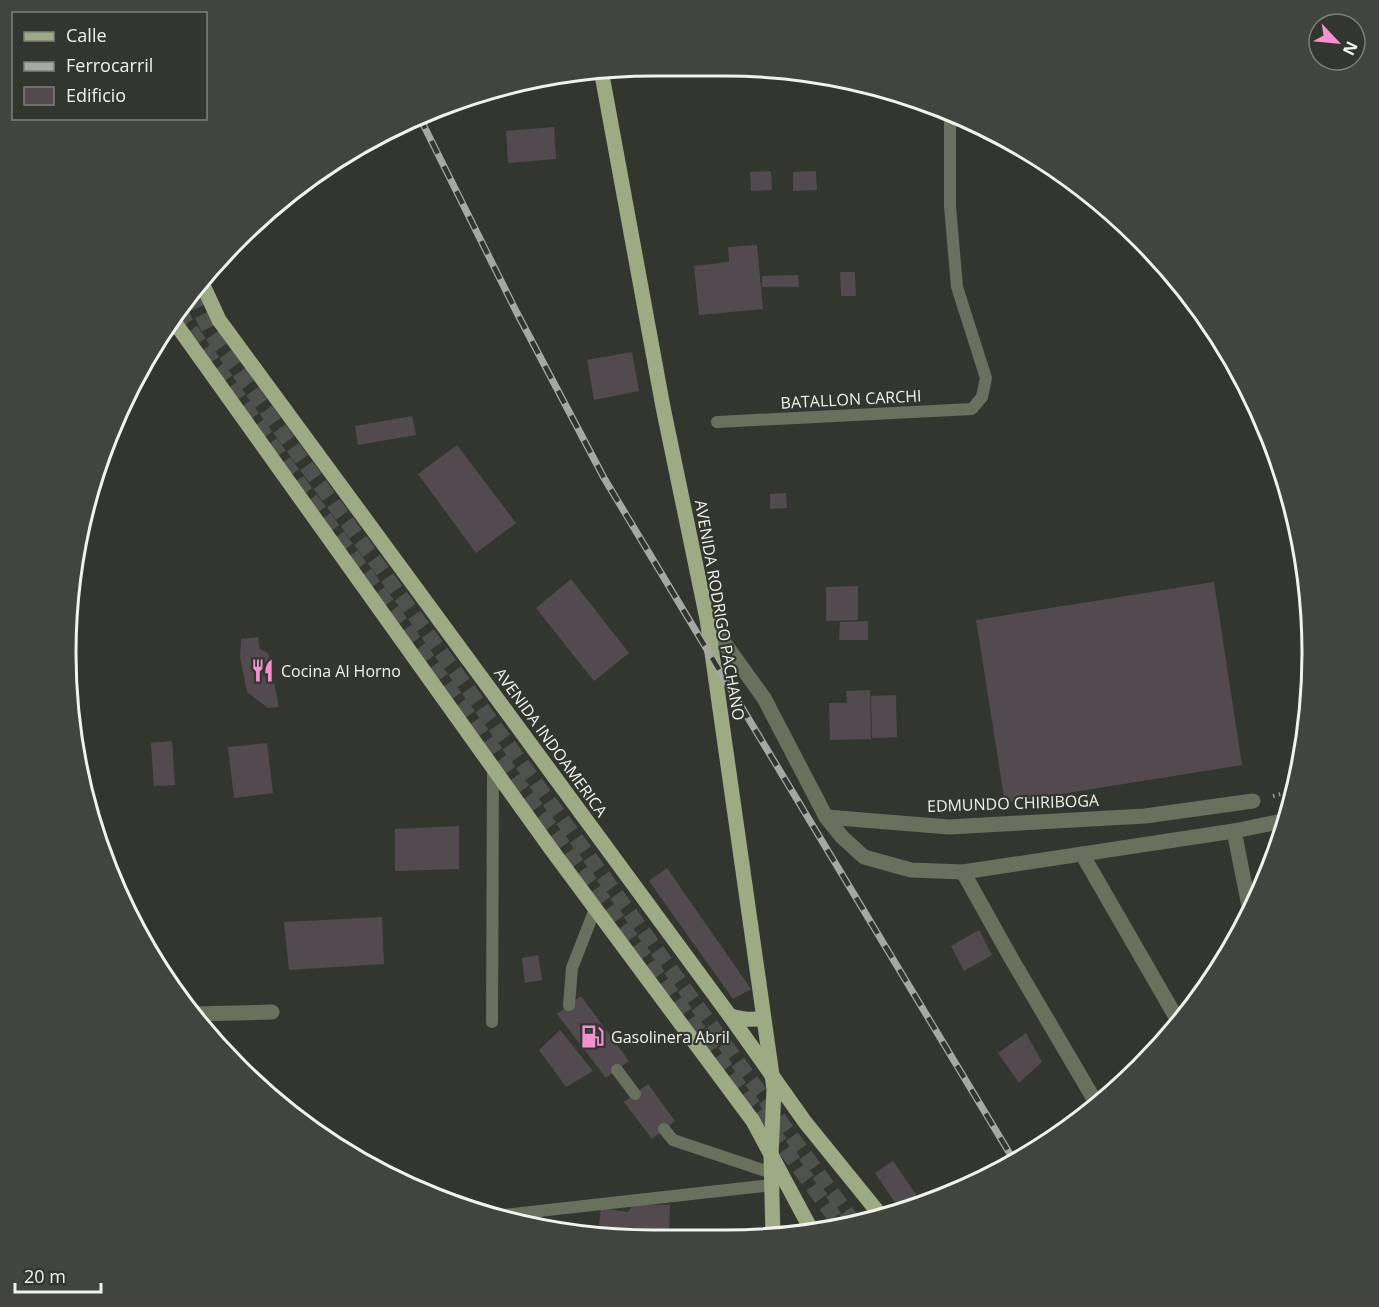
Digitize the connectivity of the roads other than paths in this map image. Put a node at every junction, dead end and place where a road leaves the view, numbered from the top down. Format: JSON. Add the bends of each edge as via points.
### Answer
{"nodes":[{"id":1,"x":603,"y":79,"type":"edge"},
{"id":2,"x":950,"y":122,"type":"edge"},
{"id":3,"x":205,"y":291,"type":"edge"},
{"id":4,"x":178,"y":327,"type":"edge"},
{"id":5,"x":717,"y":422,"type":"dead end"},
{"id":6,"x":707,"y":619,"type":"junction"},
{"id":7,"x":493,"y":768,"type":"junction"},
{"id":8,"x":1253,"y":801,"type":"dead end"},
{"id":9,"x":826,"y":817,"type":"junction"},
{"id":10,"x":1277,"y":822,"type":"edge"},
{"id":11,"x":1234,"y":831,"type":"junction"},
{"id":12,"x":1082,"y":854,"type":"junction"},
{"id":13,"x":963,"y":872,"type":"junction"},
{"id":14,"x":1248,"y":899,"type":"edge"},
{"id":15,"x":595,"y":909,"type":"junction"},
{"id":16,"x":569,"y":1005,"type":"dead end"},
{"id":17,"x":272,"y":1011,"type":"dead end"},
{"id":18,"x":203,"y":1014,"type":"edge"},
{"id":19,"x":1175,"y":1015,"type":"edge"},
{"id":20,"x":730,"y":1016,"type":"junction"},
{"id":21,"x":763,"y":1018,"type":"junction"},
{"id":22,"x":492,"y":1022,"type":"dead end"},
{"id":23,"x":617,"y":1070,"type":"dead end"},
{"id":24,"x":772,"y":1076,"type":"junction"},
{"id":25,"x":635,"y":1094,"type":"dead end"},
{"id":26,"x":1093,"y":1098,"type":"edge"},
{"id":27,"x":664,"y":1129,"type":"dead end"},
{"id":28,"x":771,"y":1156,"type":"junction"},
{"id":29,"x":772,"y":1179,"type":"junction"},
{"id":30,"x":877,"y":1210,"type":"edge"},
{"id":31,"x":515,"y":1213,"type":"edge"},
{"id":32,"x":808,"y":1225,"type":"edge"},
{"id":33,"x":773,"y":1228,"type":"edge"}],
"edges":[{"from":1,"to":6,"type":"main road","name":"AVENIDA RODRIGO PACHANO","via":[[663,407]]},
{"from":2,"to":5,"type":"lane","name":"BATALLON CARCHI","via":[[950,206],[957,286],[986,378],[982,397],[972,409]]},
{"from":3,"to":20,"type":"main road","name":"AVENIDA INDOAMERICA","via":[[219,320]]},
{"from":4,"to":7,"type":"main road"},
{"from":6,"to":9,"type":"street","via":[[764,698]]},
{"from":6,"to":21,"type":"main road","name":"AVENIDA RODRIGO PACHANO"},
{"from":7,"to":15,"type":"main road"},
{"from":7,"to":22,"type":"lane"},
{"from":8,"to":9,"type":"street","name":"EDMUNDO CHIRIBOGA","via":[[1145,816],[949,827]]},
{"from":9,"to":13,"type":"street","via":[[864,857],[911,870]]},
{"from":10,"to":11,"type":"street"},
{"from":11,"to":12,"type":"street"},
{"from":11,"to":14,"type":"street"},
{"from":12,"to":13,"type":"street"},
{"from":12,"to":19,"type":"street"},
{"from":13,"to":26,"type":"street"},
{"from":15,"to":16,"type":"lane","via":[[572,968]]},
{"from":15,"to":28,"type":"main road","via":[[753,1121]]},
{"from":17,"to":18,"type":"street"},
{"from":20,"to":21,"type":"main road"},
{"from":20,"to":24,"type":"main road","name":"AVENIDA INDOAMERICA"},
{"from":21,"to":24,"type":"main road","name":"AVENIDA RODRIGO PACHANO"},
{"from":23,"to":25,"type":"lane"},
{"from":24,"to":28,"type":"main road","name":"AVENIDA RODRIGO PACHANO"},
{"from":24,"to":30,"type":"main road","name":"AVENIDA INDOAMERICA"},
{"from":27,"to":29,"type":"lane","via":[[673,1140]]},
{"from":28,"to":29,"type":"main road","name":"AVENIDA RODRIGO PACHANO"},
{"from":28,"to":32,"type":"main road"},
{"from":29,"to":31,"type":"lane"},
{"from":29,"to":33,"type":"main road","name":"AVENIDA RODRIGO PACHANO"}]}
